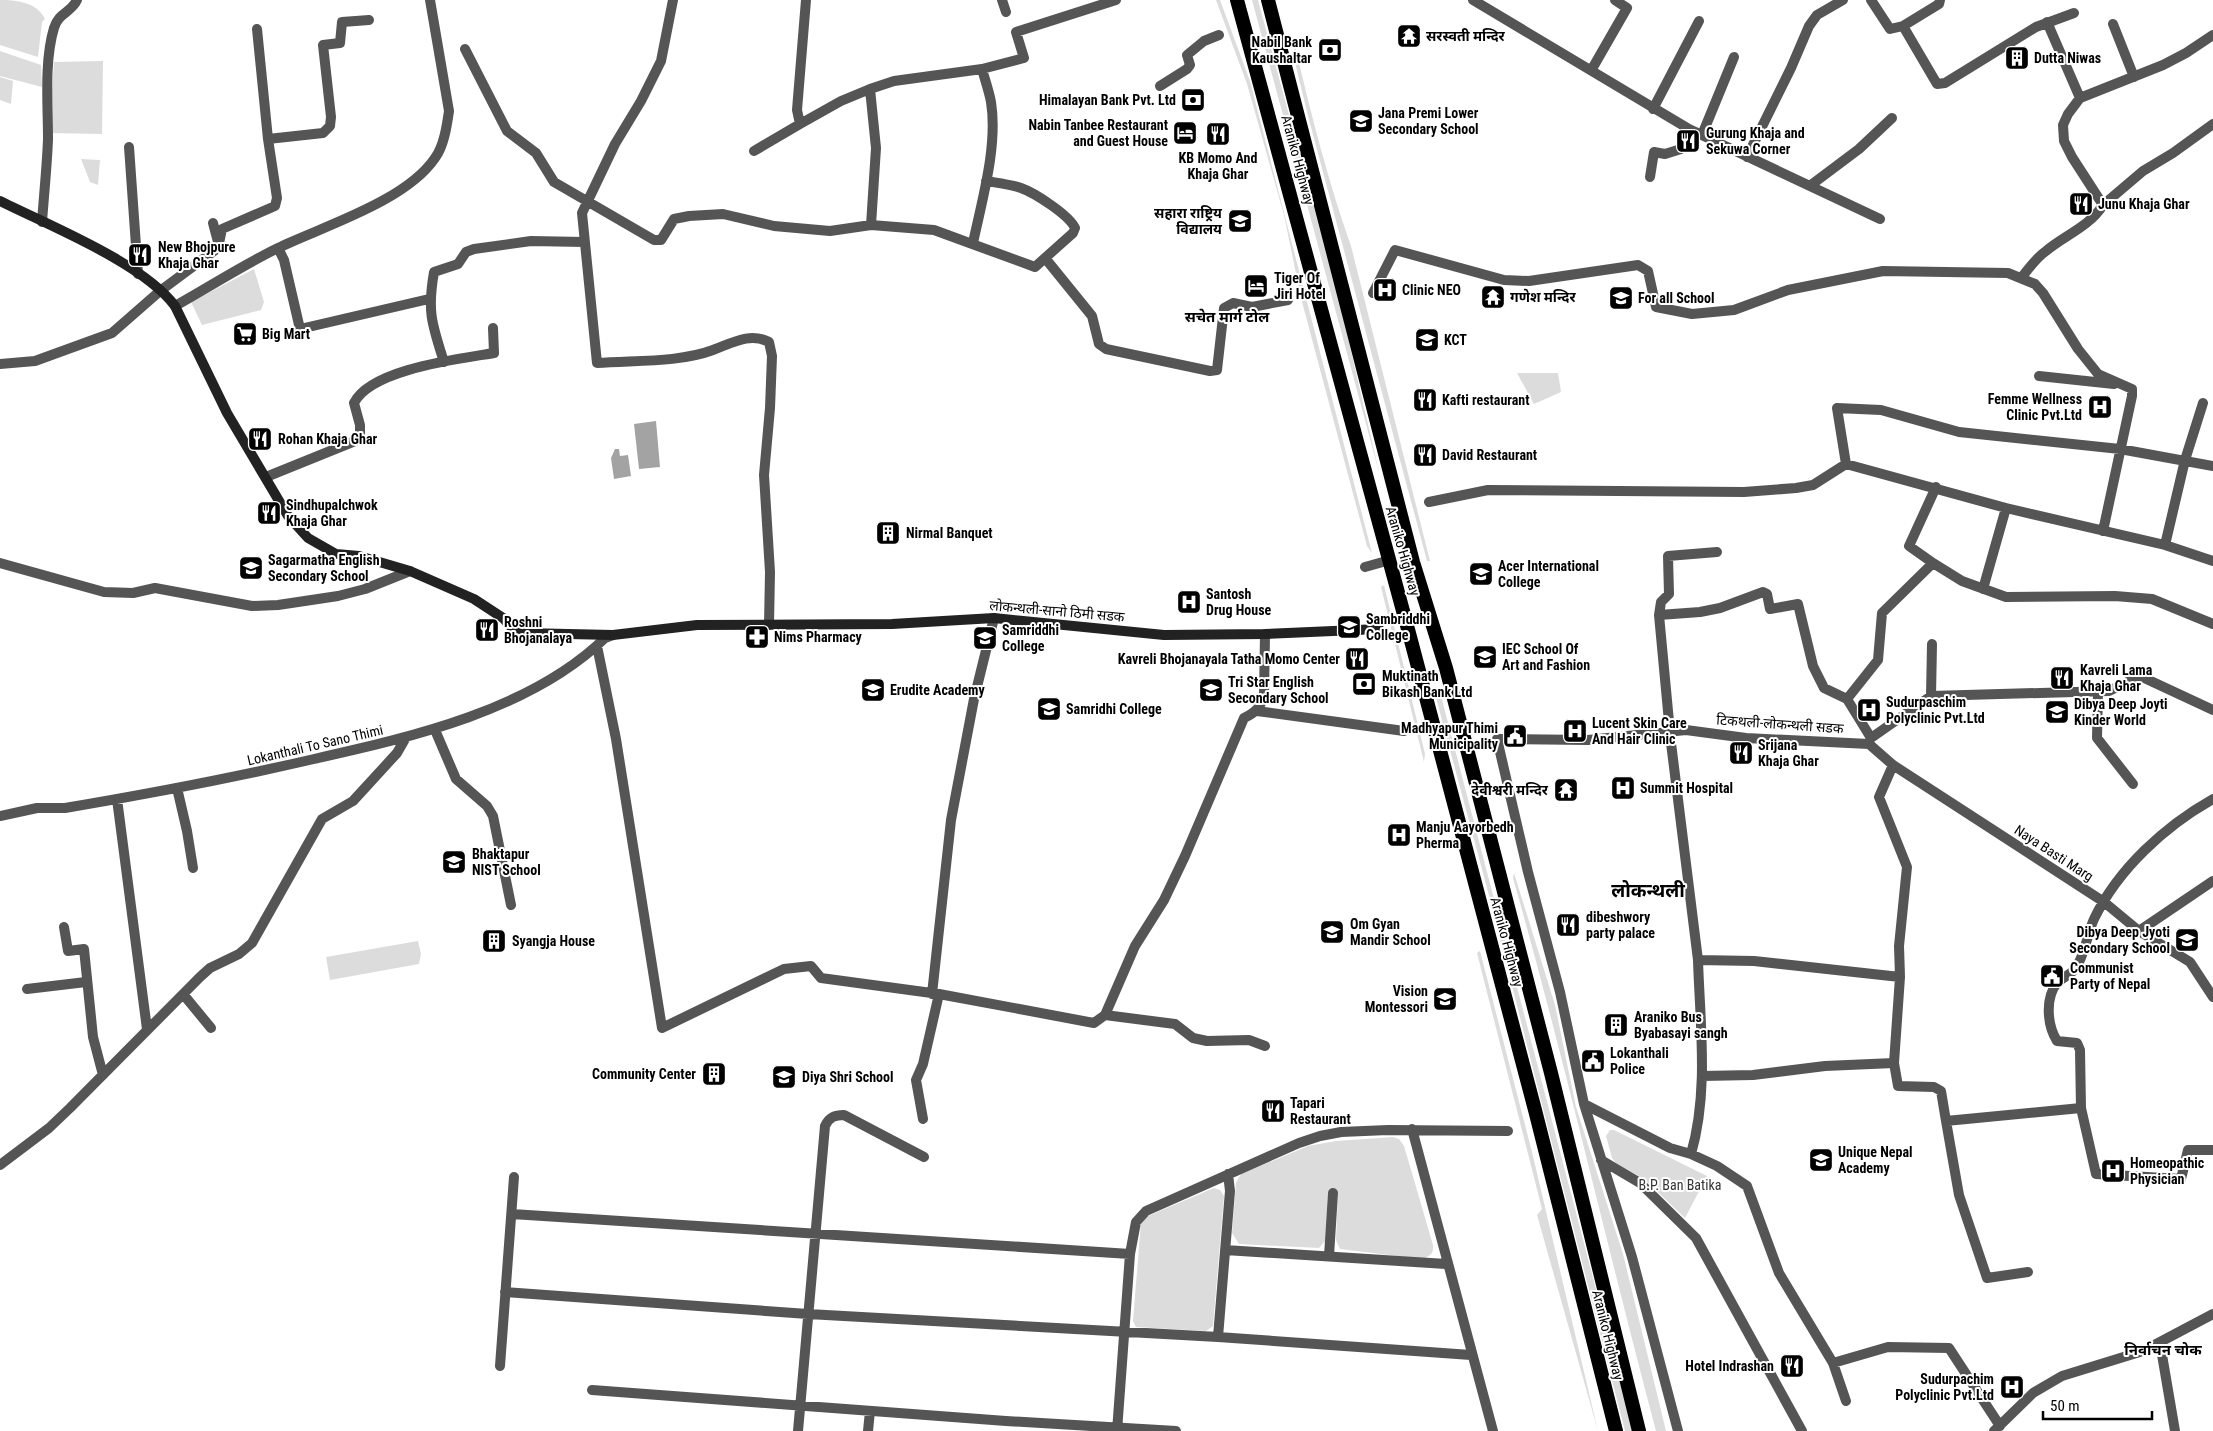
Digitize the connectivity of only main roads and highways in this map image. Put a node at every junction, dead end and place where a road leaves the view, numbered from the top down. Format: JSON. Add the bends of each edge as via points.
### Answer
{"nodes":[{"id":1,"x":1237,"y":0,"type":"edge"},
{"id":2,"x":1268,"y":0,"type":"edge"},
{"id":3,"x":0,"y":201,"type":"edge"},
{"id":4,"x":1390,"y":560,"type":"junction"},
{"id":5,"x":1413,"y":562,"type":"junction"},
{"id":6,"x":1379,"y":629,"type":"dead end"},
{"id":7,"x":1616,"y":1431,"type":"edge"},
{"id":8,"x":1639,"y":1431,"type":"edge"}],
"edges":[{"from":1,"to":4,"type":"highway","name":"Araniko Highway"},
{"from":2,"to":5,"type":"highway","name":"Araniko Highway"},
{"from":3,"to":6,"type":"main road","name":"लोकन्थली-सानो ठिमी सडक","via":[[103,253],[138,274],[176,306],[211,384],[288,516],[308,538],[336,554],[359,556],[410,571],[474,599],[523,633],[613,635],[697,625],[892,624],[994,618],[1164,635]]},
{"from":4,"to":5,"type":"highway"},
{"from":4,"to":7,"type":"highway","name":"Araniko Highway"},
{"from":5,"to":8,"type":"highway","name":"Araniko Highway","via":[[1471,764]]}]}
